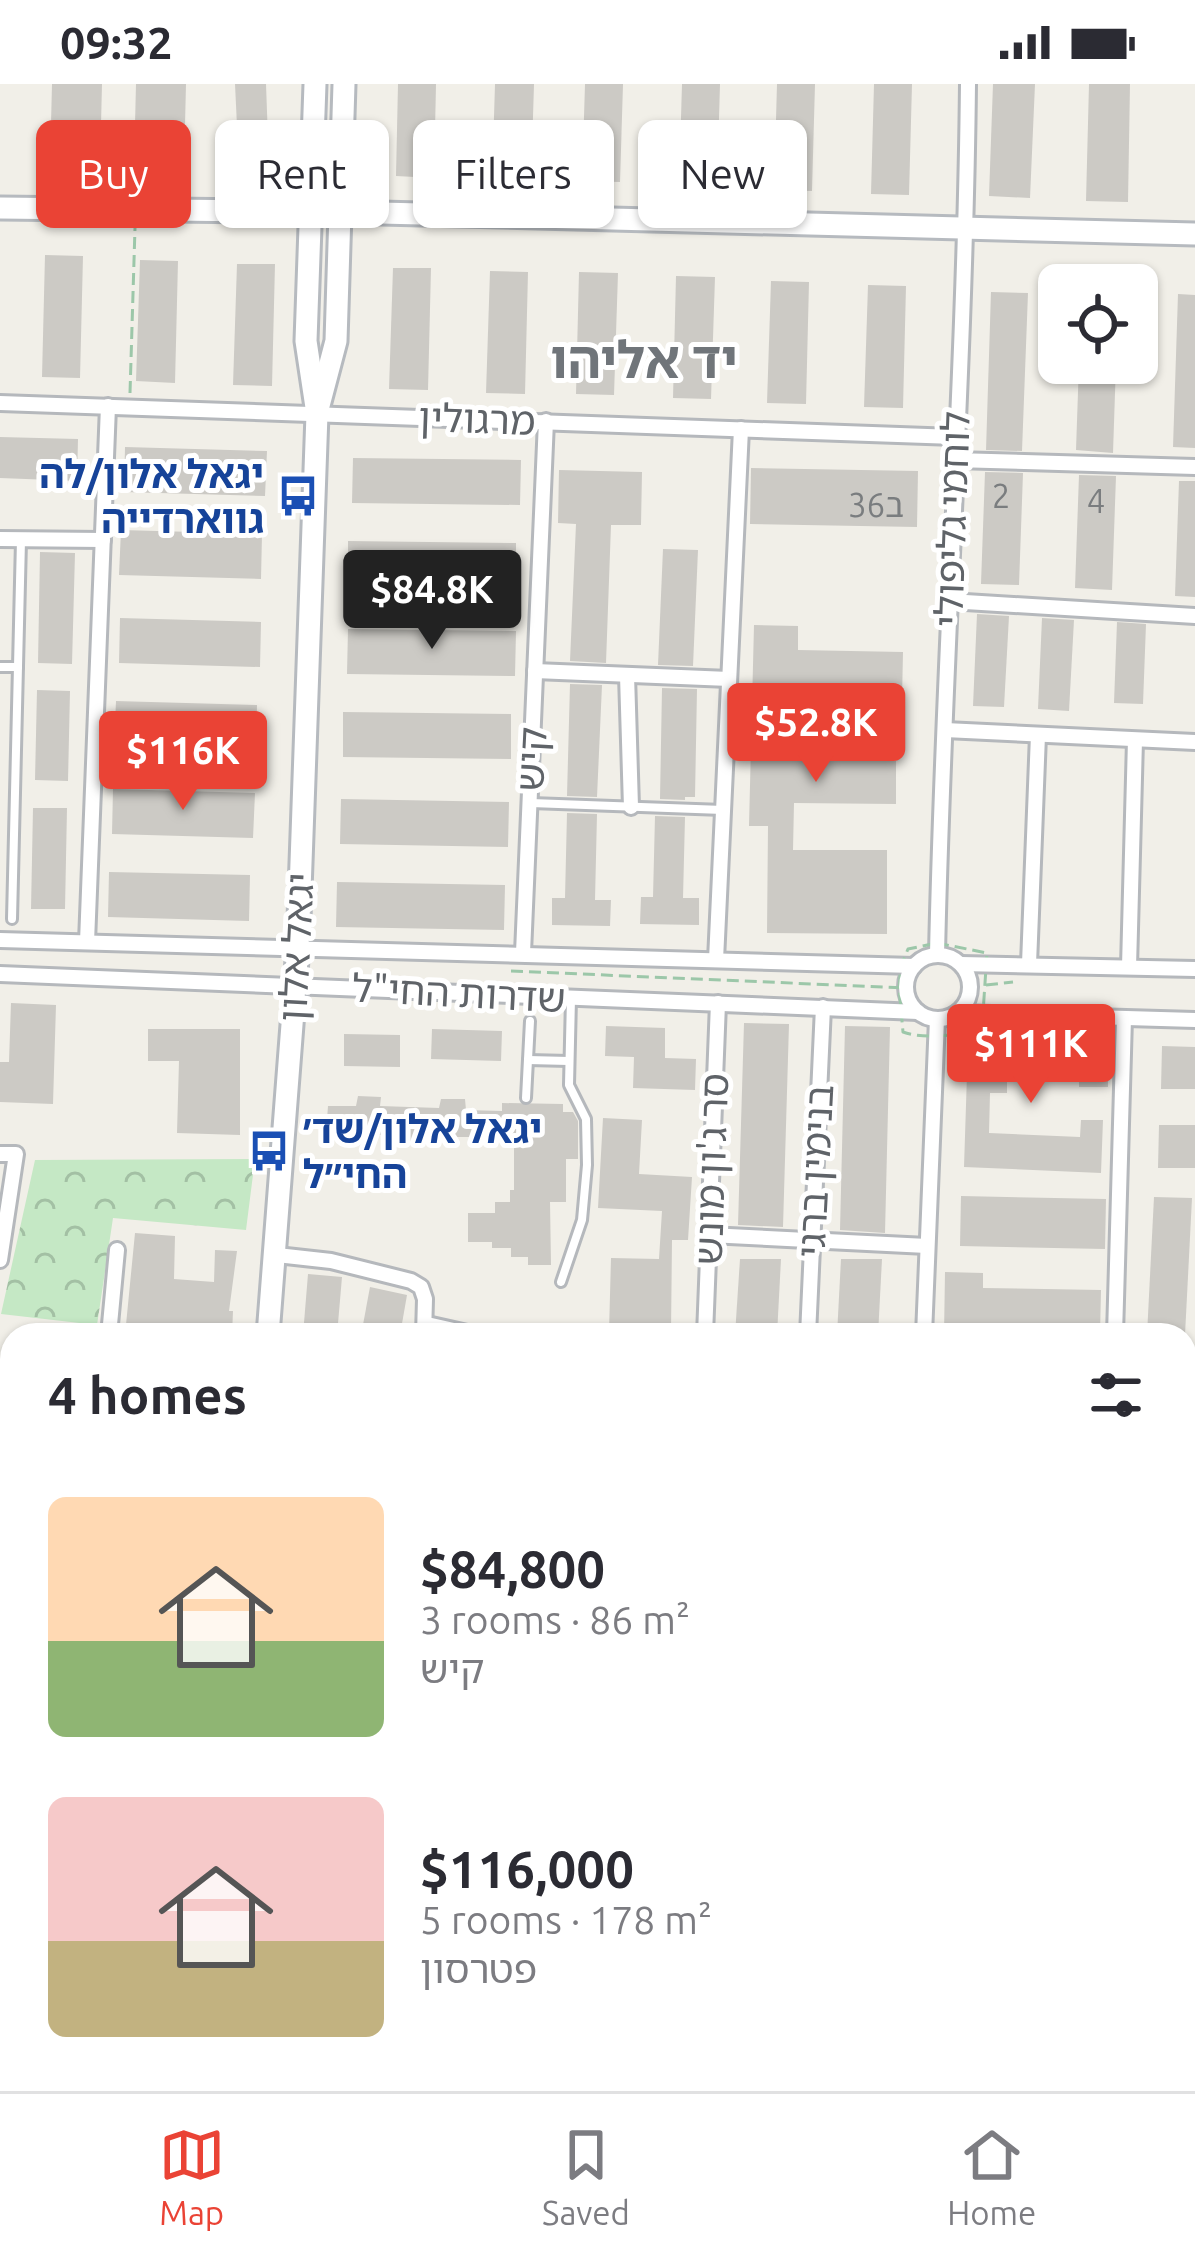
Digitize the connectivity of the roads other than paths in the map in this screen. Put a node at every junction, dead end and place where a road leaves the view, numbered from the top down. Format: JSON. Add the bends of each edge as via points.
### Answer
{"nodes":[{"id":1,"x":315,"y":84,"type":"edge"},
{"id":2,"x":344,"y":84,"type":"edge"},
{"id":3,"x":968,"y":84,"type":"edge"},
{"id":4,"x":313,"y":120,"type":"edge"},
{"id":5,"x":342,"y":120,"type":"edge"},
{"id":6,"x":0,"y":208,"type":"edge"},
{"id":7,"x":215,"y":210,"type":"edge"},
{"id":8,"x":389,"y":213,"type":"edge"},
{"id":9,"x":309,"y":228,"type":"edge"},
{"id":10,"x":340,"y":228,"type":"edge"},
{"id":11,"x":356,"y":228,"type":"edge"},
{"id":12,"x":967,"y":229,"type":"junction"},
{"id":13,"x":1195,"y":234,"type":"edge"},
{"id":14,"x":339,"y":249,"type":"junction"},
{"id":15,"x":0,"y":403,"type":"edge"},
{"id":16,"x":108,"y":406,"type":"junction"},
{"id":17,"x":317,"y":414,"type":"junction"},
{"id":18,"x":546,"y":421,"type":"junction"},
{"id":19,"x":741,"y":429,"type":"junction"},
{"id":20,"x":955,"y":437,"type":"junction"},
{"id":21,"x":954,"y":460,"type":"junction"},
{"id":22,"x":1195,"y":467,"type":"edge"},
{"id":23,"x":0,"y":539,"type":"edge"},
{"id":24,"x":20,"y":540,"type":"junction"},
{"id":25,"x":103,"y":540,"type":"junction"},
{"id":26,"x":949,"y":601,"type":"junction"},
{"id":27,"x":1195,"y":616,"type":"edge"},
{"id":28,"x":0,"y":667,"type":"edge"},
{"id":29,"x":18,"y":668,"type":"junction"},
{"id":30,"x":535,"y":671,"type":"junction"},
{"id":31,"x":627,"y":675,"type":"junction"},
{"id":32,"x":729,"y":679,"type":"junction"},
{"id":33,"x":945,"y":730,"type":"junction"},
{"id":34,"x":1038,"y":735,"type":"junction"},
{"id":35,"x":1135,"y":740,"type":"junction"},
{"id":36,"x":1195,"y":742,"type":"edge"},
{"id":37,"x":0,"y":788,"type":"edge"},
{"id":38,"x":15,"y":789,"type":"junction"},
{"id":39,"x":529,"y":803,"type":"junction"},
{"id":40,"x":631,"y":807,"type":"junction"},
{"id":41,"x":723,"y":810,"type":"junction"},
{"id":42,"x":12,"y":919,"type":"dead end"},
{"id":43,"x":0,"y":940,"type":"edge"},
{"id":44,"x":87,"y":942,"type":"junction"},
{"id":45,"x":298,"y":946,"type":"junction"},
{"id":46,"x":937,"y":949,"type":"junction"},
{"id":47,"x":523,"y":953,"type":"junction"},
{"id":48,"x":716,"y":960,"type":"junction"},
{"id":49,"x":961,"y":964,"type":"junction"},
{"id":50,"x":1029,"y":964,"type":"junction"},
{"id":51,"x":907,"y":966,"type":"junction"},
{"id":52,"x":1129,"y":967,"type":"junction"},
{"id":53,"x":1195,"y":969,"type":"edge"},
{"id":54,"x":0,"y":974,"type":"edge"},
{"id":55,"x":295,"y":986,"type":"junction"},
{"id":56,"x":571,"y":998,"type":"junction"},
{"id":57,"x":718,"y":1003,"type":"junction"},
{"id":58,"x":823,"y":1007,"type":"junction"},
{"id":59,"x":910,"y":1011,"type":"junction"},
{"id":60,"x":958,"y":1013,"type":"junction"},
{"id":61,"x":1124,"y":1018,"type":"junction"},
{"id":62,"x":1195,"y":1020,"type":"edge"},
{"id":63,"x":530,"y":1021,"type":"dead end"},
{"id":64,"x":936,"y":1027,"type":"junction"},
{"id":65,"x":528,"y":1060,"type":"junction"},
{"id":66,"x":569,"y":1061,"type":"junction"},
{"id":67,"x":526,"y":1098,"type":"dead end"},
{"id":68,"x":8,"y":1154,"type":"edge"},
{"id":69,"x":709,"y":1235,"type":"junction"},
{"id":70,"x":811,"y":1240,"type":"junction"},
{"id":71,"x":928,"y":1246,"type":"junction"},
{"id":72,"x":118,"y":1250,"type":"dead end"},
{"id":73,"x":277,"y":1255,"type":"junction"},
{"id":74,"x":0,"y":1260,"type":"edge"},
{"id":75,"x":561,"y":1282,"type":"dead end"},
{"id":76,"x":110,"y":1323,"type":"edge"},
{"id":77,"x":269,"y":1323,"type":"edge"},
{"id":78,"x":425,"y":1323,"type":"edge"},
{"id":79,"x":705,"y":1323,"type":"edge"},
{"id":80,"x":808,"y":1323,"type":"edge"},
{"id":81,"x":925,"y":1323,"type":"edge"},
{"id":82,"x":1115,"y":1323,"type":"edge"}],
"edges":[{"from":1,"to":4,"type":"street","name":"יגאל אלון"},
{"from":2,"to":5,"type":"street","name":"יגאל אלון"},
{"from":3,"to":12,"type":"street","name":"לוחמי גליפולי"},
{"from":6,"to":7,"type":"street"},
{"from":8,"to":12,"type":"street"},
{"from":9,"to":17,"type":"street","name":"יגאל אלון","via":[[306,341]]},
{"from":10,"to":14,"type":"street","name":"יגאל אלון"},
{"from":11,"to":14,"type":"street"},
{"from":12,"to":13,"type":"street"},
{"from":12,"to":20,"type":"street","name":"לוחמי גליפולי"},
{"from":14,"to":17,"type":"street","name":"יגאל אלון","via":[[336,341]]},
{"from":15,"to":16,"type":"street","name":"מרגולין"},
{"from":16,"to":17,"type":"street","name":"מרגולין"},
{"from":16,"to":25,"type":"street"},
{"from":17,"to":18,"type":"street","name":"מרגולין"},
{"from":17,"to":45,"type":"street","name":"יגאל אלון"},
{"from":18,"to":19,"type":"street","name":"מרגולין"},
{"from":18,"to":30,"type":"street","name":"קיש"},
{"from":19,"to":20,"type":"street","name":"מרגולין"},
{"from":19,"to":32,"type":"street"},
{"from":20,"to":21,"type":"street","name":"לוחמי גליפולי"},
{"from":21,"to":22,"type":"street"},
{"from":21,"to":26,"type":"street","name":"לוחמי גליפולי"},
{"from":23,"to":24,"type":"street"},
{"from":24,"to":25,"type":"street"},
{"from":24,"to":29,"type":"lane"},
{"from":25,"to":44,"type":"street"},
{"from":26,"to":27,"type":"street"},
{"from":26,"to":33,"type":"street","name":"לוחמי גליפולי"},
{"from":28,"to":29,"type":"lane"},
{"from":29,"to":38,"type":"lane"},
{"from":30,"to":31,"type":"street"},
{"from":30,"to":39,"type":"street","name":"קיש"},
{"from":31,"to":32,"type":"street"},
{"from":31,"to":40,"type":"street"},
{"from":32,"to":41,"type":"street"},
{"from":33,"to":34,"type":"street"},
{"from":33,"to":46,"type":"street","name":"לוחמי גליפולי"},
{"from":34,"to":35,"type":"street"},
{"from":34,"to":50,"type":"street"},
{"from":35,"to":36,"type":"street"},
{"from":35,"to":52,"type":"street"},
{"from":37,"to":38,"type":"lane"},
{"from":38,"to":42,"type":"lane"},
{"from":39,"to":40,"type":"lane"},
{"from":39,"to":47,"type":"street","name":"קיש"},
{"from":40,"to":41,"type":"lane"},
{"from":41,"to":48,"type":"street"},
{"from":43,"to":44,"type":"street","name":"שדרות החי\"ל"},
{"from":44,"to":45,"type":"street","name":"שדרות החי\"ל"},
{"from":45,"to":47,"type":"street","name":"שדרות החי\"ל"},
{"from":45,"to":55,"type":"street","name":"יגאל אלון"},
{"from":46,"to":49,"type":"street"},
{"from":46,"to":51,"type":"street"},
{"from":47,"to":48,"type":"street","name":"שדרות החי\"ל"},
{"from":48,"to":51,"type":"street","name":"שדרות החי\"ל"},
{"from":49,"to":50,"type":"street"},
{"from":49,"to":60,"type":"street","via":[[970,985]]},
{"from":50,"to":52,"type":"street"},
{"from":51,"to":59,"type":"street"},
{"from":52,"to":53,"type":"street"},
{"from":54,"to":55,"type":"street","name":"שדרות החי\"ל"},
{"from":55,"to":56,"type":"street","name":"שדרות החי\"ל"},
{"from":55,"to":73,"type":"street","name":"יגאל אלון"},
{"from":56,"to":57,"type":"street","name":"שדרות החי\"ל"},
{"from":56,"to":66,"type":"lane"},
{"from":57,"to":58,"type":"street","name":"שדרות החי\"ל"},
{"from":57,"to":69,"type":"street","name":"סר ג'ון מונש"},
{"from":58,"to":59,"type":"street","name":"שדרות החי\"ל"},
{"from":58,"to":70,"type":"street","name":"בנימין ברגי"},
{"from":59,"to":64,"type":"street","name":"שדרות החי\"ל"},
{"from":60,"to":61,"type":"street"},
{"from":60,"to":64,"type":"street"},
{"from":61,"to":62,"type":"street"},
{"from":61,"to":82,"type":"street"},
{"from":63,"to":65,"type":"lane"},
{"from":64,"to":71,"type":"street"},
{"from":65,"to":66,"type":"lane"},
{"from":65,"to":67,"type":"lane"},
{"from":66,"to":75,"type":"lane","via":[[569,1085],[586,1119],[587,1165],[582,1220]]},
{"from":68,"to":74,"type":"street"},
{"from":69,"to":70,"type":"street"},
{"from":69,"to":79,"type":"street","name":"סר ג'ון מונש"},
{"from":70,"to":71,"type":"street"},
{"from":70,"to":80,"type":"street","name":"בנימין ברגי"},
{"from":71,"to":81,"type":"street"},
{"from":72,"to":76,"type":"street"},
{"from":73,"to":77,"type":"street","name":"יגאל אלון"},
{"from":73,"to":78,"type":"street","via":[[411,1281],[421,1287]]}]}
